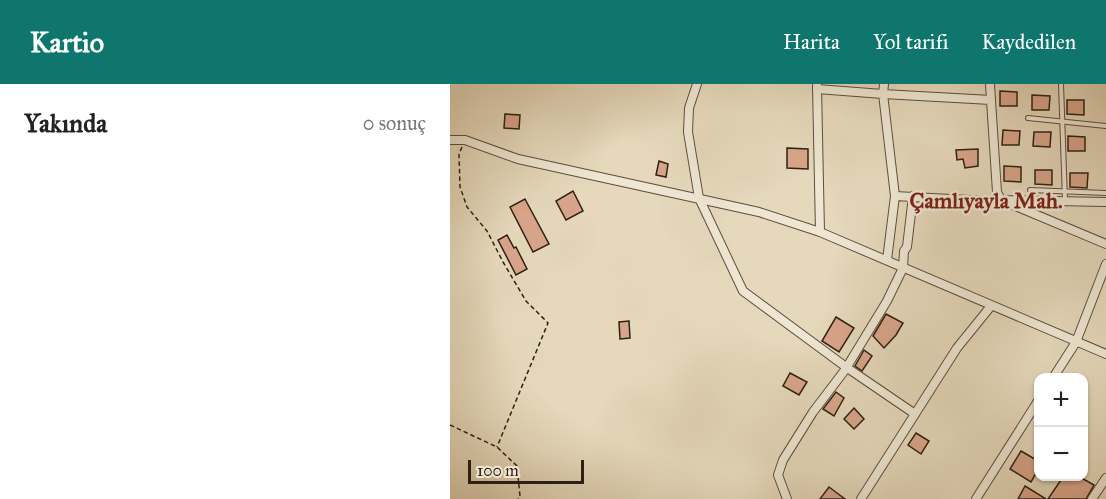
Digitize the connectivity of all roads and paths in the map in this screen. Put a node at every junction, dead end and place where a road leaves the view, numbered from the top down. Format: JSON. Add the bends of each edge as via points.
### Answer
{"nodes":[{"id":1,"x":697,"y":84,"type":"edge"},
{"id":2,"x":884,"y":84,"type":"edge"},
{"id":3,"x":990,"y":84,"type":"edge"},
{"id":4,"x":1061,"y":84,"type":"edge"},
{"id":5,"x":817,"y":86,"type":"edge"},
{"id":6,"x":883,"y":94,"type":"junction"},
{"id":7,"x":991,"y":100,"type":"junction"},
{"id":8,"x":1028,"y":118,"type":"dead end"},
{"id":9,"x":1062,"y":122,"type":"junction"},
{"id":10,"x":1106,"y":126,"type":"edge"},
{"id":11,"x":450,"y":140,"type":"edge"},
{"id":12,"x":465,"y":140,"type":"junction"},
{"id":13,"x":1030,"y":190,"type":"dead end"},
{"id":14,"x":1065,"y":192,"type":"junction"},
{"id":15,"x":1106,"y":193,"type":"edge"},
{"id":16,"x":895,"y":196,"type":"junction"},
{"id":17,"x":913,"y":196,"type":"junction"},
{"id":18,"x":699,"y":198,"type":"junction"},
{"id":19,"x":1001,"y":200,"type":"junction"},
{"id":20,"x":1065,"y":202,"type":"junction"},
{"id":21,"x":1106,"y":202,"type":"edge"},
{"id":22,"x":820,"y":232,"type":"junction"},
{"id":23,"x":1106,"y":244,"type":"edge"},
{"id":24,"x":886,"y":261,"type":"junction"},
{"id":25,"x":1106,"y":264,"type":"edge"},
{"id":26,"x":903,"y":268,"type":"junction"},
{"id":27,"x":991,"y":306,"type":"junction"},
{"id":28,"x":1076,"y":342,"type":"junction"},
{"id":29,"x":1106,"y":354,"type":"edge"},
{"id":30,"x":846,"y":367,"type":"junction"},
{"id":31,"x":1056,"y":373,"type":"edge"},
{"id":32,"x":1034,"y":407,"type":"edge"},
{"id":33,"x":915,"y":414,"type":"junction"},
{"id":34,"x":450,"y":425,"type":"edge"},
{"id":35,"x":497,"y":447,"type":"junction"},
{"id":36,"x":1106,"y":478,"type":"edge"},
{"id":37,"x":518,"y":499,"type":"edge"},
{"id":38,"x":787,"y":499,"type":"edge"},
{"id":39,"x":861,"y":499,"type":"edge"},
{"id":40,"x":976,"y":499,"type":"edge"},
{"id":41,"x":1092,"y":499,"type":"edge"}],
"edges":[{"from":1,"to":18,"type":"street","via":[[689,108],[688,132]]},
{"from":2,"to":6,"type":"street"},
{"from":3,"to":7,"type":"street"},
{"from":4,"to":9,"type":"lane"},
{"from":5,"to":6,"type":"street"},
{"from":5,"to":22,"type":"street"},
{"from":6,"to":7,"type":"street"},
{"from":6,"to":16,"type":"street"},
{"from":7,"to":19,"type":"street","via":[[997,192]]},
{"from":8,"to":9,"type":"lane"},
{"from":9,"to":10,"type":"lane"},
{"from":9,"to":14,"type":"lane"},
{"from":11,"to":12,"type":"street"},
{"from":12,"to":18,"type":"street","via":[[518,159]]},
{"from":12,"to":35,"type":"path","via":[[459,154],[459,176],[467,207],[488,231],[526,301],[548,323]]},
{"from":13,"to":14,"type":"lane"},
{"from":14,"to":15,"type":"lane"},
{"from":14,"to":20,"type":"lane"},
{"from":16,"to":17,"type":"street"},
{"from":16,"to":24,"type":"street"},
{"from":17,"to":19,"type":"street"},
{"from":17,"to":26,"type":"street"},
{"from":18,"to":22,"type":"street"},
{"from":18,"to":30,"type":"street","via":[[743,291]]},
{"from":19,"to":20,"type":"street"},
{"from":19,"to":23,"type":"street"},
{"from":20,"to":21,"type":"street"},
{"from":22,"to":24,"type":"street"},
{"from":24,"to":26,"type":"street"},
{"from":25,"to":28,"type":"street"},
{"from":26,"to":27,"type":"street"},
{"from":26,"to":30,"type":"street"},
{"from":27,"to":28,"type":"street"},
{"from":27,"to":33,"type":"street","via":[[957,348]]},
{"from":28,"to":29,"type":"street"},
{"from":28,"to":31,"type":"street"},
{"from":30,"to":33,"type":"street"},
{"from":30,"to":38,"type":"street","via":[[783,460],[778,475]]},
{"from":32,"to":40,"type":"street"},
{"from":33,"to":39,"type":"street"},
{"from":34,"to":35,"type":"path"},
{"from":35,"to":37,"type":"path","via":[[517,466]]},
{"from":36,"to":41,"type":"street"}]}
